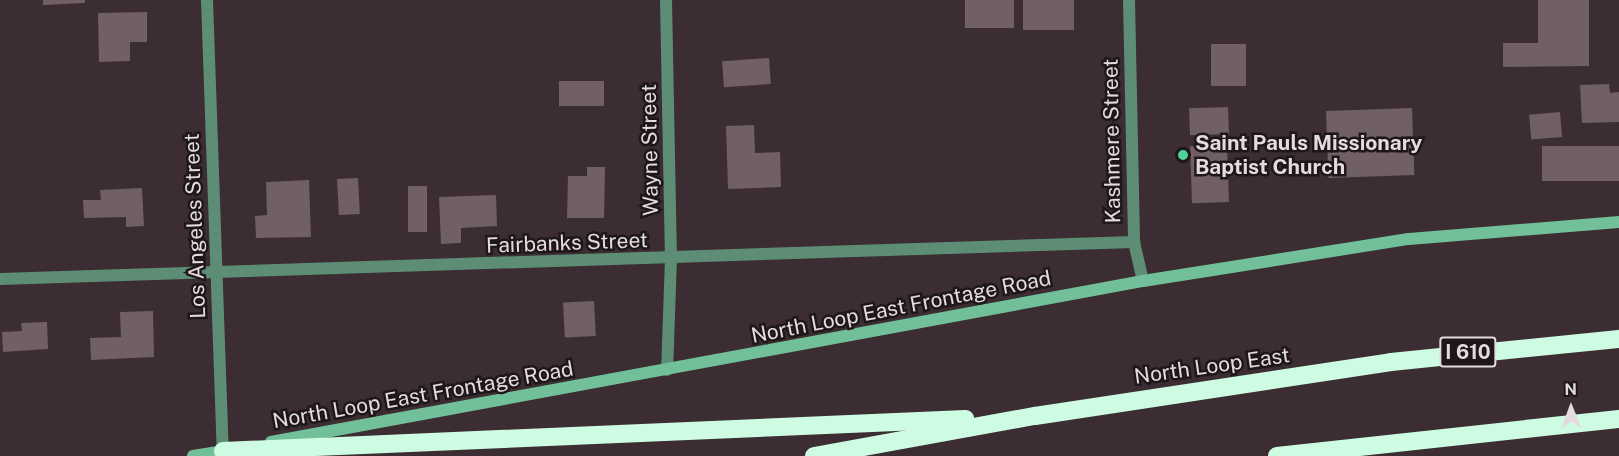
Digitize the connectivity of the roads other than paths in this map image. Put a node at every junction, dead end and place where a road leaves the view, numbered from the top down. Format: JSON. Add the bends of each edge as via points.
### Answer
{"nodes":[{"id":1,"x":207,"y":0,"type":"edge"},
{"id":2,"x":666,"y":0,"type":"edge"},
{"id":3,"x":1129,"y":0,"type":"edge"},
{"id":4,"x":1619,"y":222,"type":"edge"},
{"id":5,"x":1134,"y":242,"type":"junction"},
{"id":6,"x":671,"y":258,"type":"junction"},
{"id":7,"x":215,"y":271,"type":"junction"},
{"id":8,"x":0,"y":279,"type":"edge"},
{"id":9,"x":1143,"y":281,"type":"junction"},
{"id":10,"x":1619,"y":339,"type":"edge"},
{"id":11,"x":667,"y":370,"type":"junction"},
{"id":12,"x":1035,"y":416,"type":"junction"},
{"id":13,"x":1619,"y":419,"type":"edge"},
{"id":14,"x":223,"y":451,"type":"junction"},
{"id":15,"x":193,"y":456,"type":"edge"},
{"id":16,"x":814,"y":456,"type":"edge"},
{"id":17,"x":1277,"y":456,"type":"edge"}],
"edges":[{"from":1,"to":7,"type":"street","name":"Los Angeles Street"},
{"from":2,"to":6,"type":"street","name":"Wayne Street"},
{"from":3,"to":5,"type":"street","name":"Kashmere Street"},
{"from":4,"to":9,"type":"main road","name":"North Loop East Frontage Road","via":[[1409,239]]},
{"from":5,"to":6,"type":"street","name":"Fairbanks Street"},
{"from":5,"to":9,"type":"street","name":"Kashmere Street"},
{"from":6,"to":7,"type":"street","name":"Fairbanks Street"},
{"from":6,"to":11,"type":"street","name":"Wayne Street"},
{"from":7,"to":8,"type":"street","name":"Fairbanks Street"},
{"from":7,"to":14,"type":"street","name":"Los Angeles Street"},
{"from":9,"to":11,"type":"main road","name":"North Loop East Frontage Road"},
{"from":10,"to":12,"type":"highway","name":"North Loop East","number":"I 610","via":[[1391,362]]},
{"from":11,"to":14,"type":"main road","name":"North Loop East Frontage Road"},
{"from":12,"to":14,"type":"highway"},
{"from":12,"to":16,"type":"highway","name":"North Loop East","number":"I 610"},
{"from":13,"to":17,"type":"highway"},
{"from":14,"to":15,"type":"main road","name":"North Loop East Frontage Road"}]}
